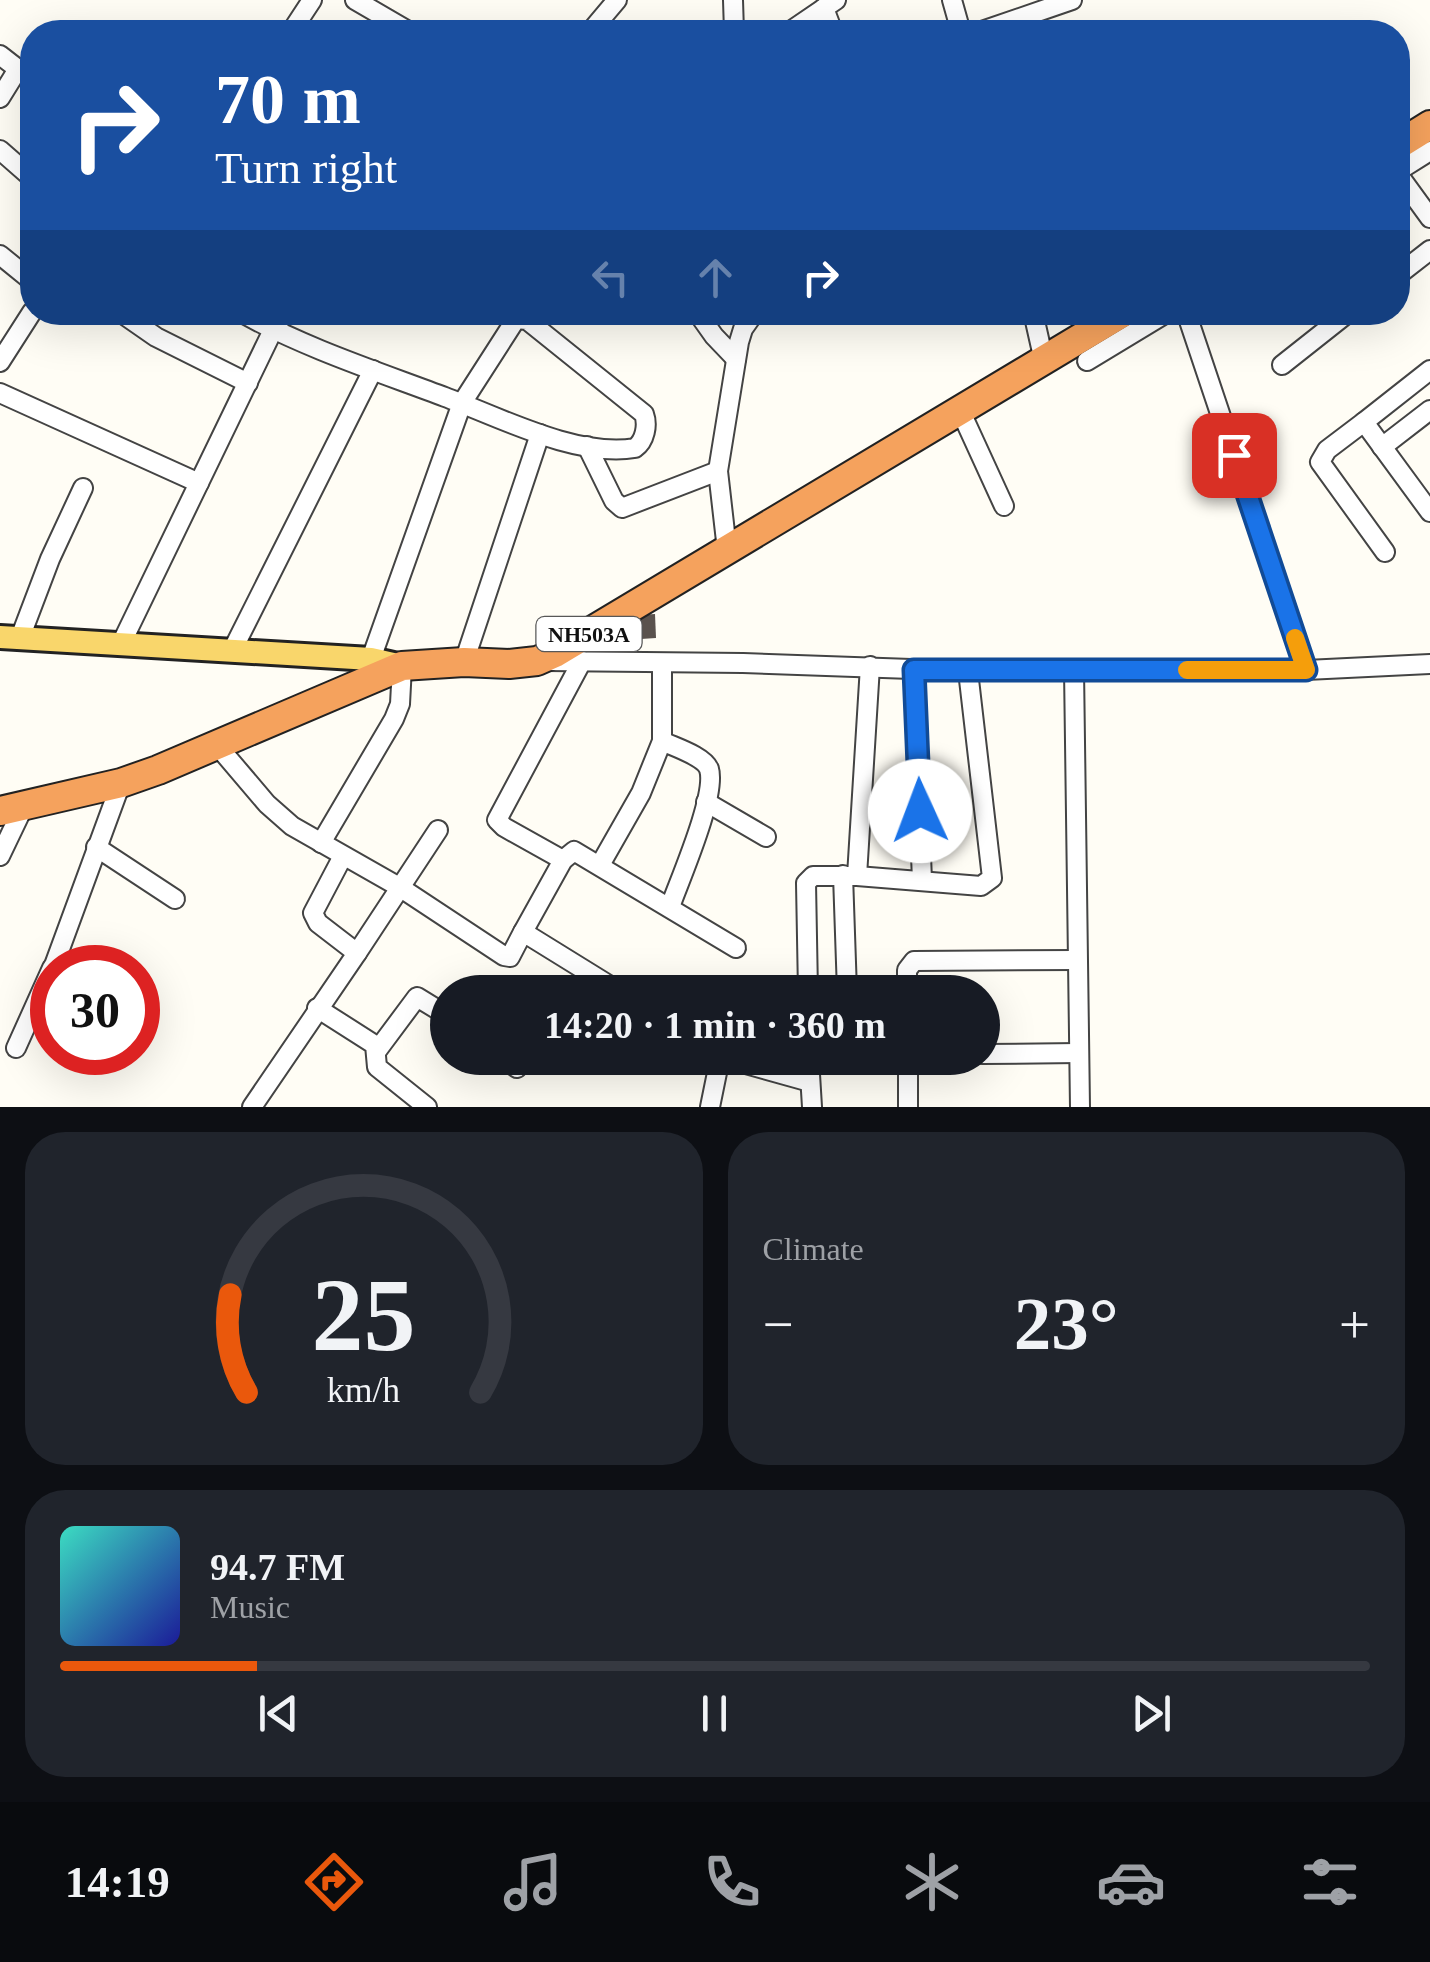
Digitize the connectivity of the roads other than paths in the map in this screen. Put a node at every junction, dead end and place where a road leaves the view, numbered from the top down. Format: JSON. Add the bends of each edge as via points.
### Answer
{"nodes":[{"id":1,"x":355,"y":0,"type":"edge"},
{"id":2,"x":617,"y":0,"type":"edge"},
{"id":3,"x":1072,"y":0,"type":"edge"},
{"id":4,"x":830,"y":4,"type":"edge"},
{"id":5,"x":389,"y":20,"type":"edge"},
{"id":6,"x":600,"y":20,"type":"edge"},
{"id":7,"x":807,"y":20,"type":"edge"},
{"id":8,"x":1013,"y":20,"type":"edge"},
{"id":9,"x":0,"y":55,"type":"edge"},
{"id":10,"x":0,"y":98,"type":"edge"},
{"id":11,"x":0,"y":150,"type":"edge"},
{"id":12,"x":20,"y":168,"type":"edge"},
{"id":13,"x":1410,"y":189,"type":"edge"},
{"id":14,"x":1430,"y":218,"type":"edge"},
{"id":15,"x":1430,"y":250,"type":"edge"},
{"id":16,"x":0,"y":255,"type":"edge"},
{"id":17,"x":1410,"y":266,"type":"edge"},
{"id":18,"x":20,"y":271,"type":"edge"},
{"id":19,"x":23,"y":325,"type":"edge"},
{"id":20,"x":140,"y":325,"type":"edge"},
{"id":21,"x":264,"y":325,"type":"edge"},
{"id":22,"x":277,"y":325,"type":"edge"},
{"id":23,"x":512,"y":325,"type":"edge"},
{"id":24,"x":530,"y":325,"type":"edge"},
{"id":25,"x":706,"y":325,"type":"edge"},
{"id":26,"x":745,"y":325,"type":"edge"},
{"id":27,"x":1036,"y":325,"type":"edge"},
{"id":28,"x":1103,"y":325,"type":"edge"},
{"id":29,"x":1147,"y":325,"type":"edge"},
{"id":30,"x":1190,"y":325,"type":"edge"},
{"id":31,"x":1333,"y":325,"type":"edge"},
{"id":32,"x":273,"y":330,"type":"junction"},
{"id":33,"x":2,"y":354,"type":"edge"},
{"id":34,"x":736,"y":358,"type":"junction"},
{"id":35,"x":1044,"y":361,"type":"junction"},
{"id":36,"x":1087,"y":361,"type":"dead end"},
{"id":37,"x":1282,"y":365,"type":"dead end"},
{"id":38,"x":373,"y":370,"type":"junction"},
{"id":39,"x":1430,"y":370,"type":"edge"},
{"id":40,"x":248,"y":383,"type":"junction"},
{"id":41,"x":0,"y":394,"type":"edge"},
{"id":42,"x":462,"y":403,"type":"junction"},
{"id":43,"x":960,"y":410,"type":"junction"},
{"id":44,"x":1430,"y":410,"type":"edge"},
{"id":45,"x":1364,"y":422,"type":"junction"},
{"id":46,"x":540,"y":434,"type":"junction"},
{"id":47,"x":587,"y":446,"type":"junction"},
{"id":48,"x":1382,"y":447,"type":"junction"},
{"id":49,"x":718,"y":470,"type":"junction"},
{"id":50,"x":199,"y":483,"type":"junction"},
{"id":51,"x":83,"y":488,"type":"dead end"},
{"id":52,"x":1004,"y":506,"type":"dead end"},
{"id":53,"x":1430,"y":512,"type":"edge"},
{"id":54,"x":728,"y":550,"type":"junction"},
{"id":55,"x":1385,"y":552,"type":"dead end"},
{"id":56,"x":10,"y":638,"type":"edge"},
{"id":57,"x":121,"y":644,"type":"junction"},
{"id":58,"x":233,"y":650,"type":"junction"},
{"id":59,"x":371,"y":659,"type":"junction"},
{"id":60,"x":464,"y":662,"type":"junction"},
{"id":61,"x":536,"y":662,"type":"junction"},
{"id":62,"x":582,"y":662,"type":"junction"},
{"id":63,"x":662,"y":663,"type":"junction"},
{"id":64,"x":1430,"y":664,"type":"edge"},
{"id":65,"x":402,"y":666,"type":"junction"},
{"id":66,"x":870,"y":666,"type":"junction"},
{"id":67,"x":1074,"y":669,"type":"junction"},
{"id":68,"x":914,"y":670,"type":"junction"},
{"id":69,"x":1306,"y":670,"type":"junction"},
{"id":70,"x":968,"y":671,"type":"junction"},
{"id":71,"x":662,"y":741,"type":"junction"},
{"id":72,"x":216,"y":744,"type":"junction"},
{"id":73,"x":121,"y":783,"type":"junction"},
{"id":74,"x":706,"y":802,"type":"junction"},
{"id":75,"x":12,"y":810,"type":"edge"},
{"id":76,"x":438,"y":830,"type":"dead end"},
{"id":77,"x":766,"y":837,"type":"dead end"},
{"id":78,"x":321,"y":843,"type":"junction"},
{"id":79,"x":96,"y":847,"type":"junction"},
{"id":80,"x":0,"y":856,"type":"edge"},
{"id":81,"x":343,"y":856,"type":"junction"},
{"id":82,"x":563,"y":860,"type":"junction"},
{"id":83,"x":600,"y":864,"type":"junction"},
{"id":84,"x":850,"y":876,"type":"junction"},
{"id":85,"x":922,"y":881,"type":"junction"},
{"id":86,"x":401,"y":888,"type":"junction"},
{"id":87,"x":175,"y":899,"type":"dead end"},
{"id":88,"x":670,"y":907,"type":"junction"},
{"id":89,"x":523,"y":932,"type":"junction"},
{"id":90,"x":61,"y":945,"type":"edge"},
{"id":91,"x":736,"y":948,"type":"dead end"},
{"id":92,"x":357,"y":953,"type":"junction"},
{"id":93,"x":1077,"y":960,"type":"junction"},
{"id":94,"x":593,"y":975,"type":"edge"},
{"id":95,"x":808,"y":975,"type":"edge"},
{"id":96,"x":847,"y":975,"type":"edge"},
{"id":97,"x":907,"y":975,"type":"edge"},
{"id":98,"x":430,"y":1005,"type":"edge"},
{"id":99,"x":317,"y":1008,"type":"junction"},
{"id":100,"x":30,"y":1017,"type":"edge"},
{"id":101,"x":16,"y":1048,"type":"dead end"},
{"id":102,"x":376,"y":1052,"type":"junction"},
{"id":103,"x":1000,"y":1054,"type":"edge"},
{"id":104,"x":1078,"y":1054,"type":"junction"},
{"id":105,"x":718,"y":1075,"type":"edge"},
{"id":106,"x":784,"y":1075,"type":"edge"},
{"id":107,"x":810,"y":1075,"type":"edge"},
{"id":108,"x":908,"y":1075,"type":"edge"},
{"id":109,"x":810,"y":1082,"type":"junction"},
{"id":110,"x":252,"y":1107,"type":"edge"},
{"id":111,"x":427,"y":1107,"type":"edge"},
{"id":112,"x":710,"y":1107,"type":"edge"},
{"id":113,"x":812,"y":1107,"type":"edge"},
{"id":114,"x":908,"y":1107,"type":"edge"},
{"id":115,"x":1080,"y":1107,"type":"edge"}],
"edges":[{"from":1,"to":5,"type":"street"},
{"from":2,"to":6,"type":"street"},
{"from":3,"to":8,"type":"street"},
{"from":4,"to":7,"type":"street"},
{"from":9,"to":10,"type":"street","via":[[18,69]]},
{"from":11,"to":12,"type":"street"},
{"from":13,"to":14,"type":"street"},
{"from":15,"to":17,"type":"street"},
{"from":16,"to":18,"type":"street"},
{"from":19,"to":33,"type":"street"},
{"from":20,"to":40,"type":"street"},
{"from":21,"to":32,"type":"street"},
{"from":22,"to":32,"type":"street"},
{"from":23,"to":42,"type":"street"},
{"from":24,"to":47,"type":"street","via":[[644,414],[643,440],[635,448]]},
{"from":25,"to":34,"type":"street"},
{"from":26,"to":34,"type":"street"},
{"from":27,"to":35,"type":"street"},
{"from":28,"to":35,"type":"highway","number":"NH503A"},
{"from":29,"to":36,"type":"street"},
{"from":30,"to":69,"type":"street"},
{"from":31,"to":37,"type":"street"},
{"from":32,"to":38,"type":"street"},
{"from":32,"to":40,"type":"street"},
{"from":34,"to":49,"type":"street"},
{"from":35,"to":43,"type":"highway","number":"NH503A"},
{"from":38,"to":42,"type":"street"},
{"from":38,"to":58,"type":"street"},
{"from":39,"to":45,"type":"street"},
{"from":40,"to":50,"type":"street"},
{"from":41,"to":50,"type":"street"},
{"from":42,"to":46,"type":"street"},
{"from":42,"to":59,"type":"street"},
{"from":43,"to":52,"type":"street"},
{"from":43,"to":54,"type":"highway","number":"NH503A"},
{"from":44,"to":48,"type":"street"},
{"from":45,"to":48,"type":"street"},
{"from":45,"to":55,"type":"street","via":[[1320,462]]},
{"from":46,"to":47,"type":"street"},
{"from":46,"to":60,"type":"street"},
{"from":47,"to":49,"type":"street","via":[[622,508]]},
{"from":48,"to":53,"type":"street"},
{"from":49,"to":54,"type":"street"},
{"from":50,"to":57,"type":"street"},
{"from":51,"to":56,"type":"street"},
{"from":54,"to":61,"type":"highway","number":"NH503A"},
{"from":56,"to":57,"type":"main road"},
{"from":57,"to":58,"type":"main road"},
{"from":58,"to":59,"type":"main road"},
{"from":59,"to":65,"type":"main road"},
{"from":60,"to":61,"type":"highway","number":"NH503A"},
{"from":60,"to":65,"type":"highway","number":"NH503A"},
{"from":61,"to":62,"type":"street"},
{"from":62,"to":63,"type":"street"},
{"from":62,"to":82,"type":"street","via":[[497,820]]},
{"from":63,"to":66,"type":"street"},
{"from":63,"to":71,"type":"street"},
{"from":64,"to":69,"type":"street"},
{"from":65,"to":72,"type":"highway","number":"NH503A"},
{"from":65,"to":78,"type":"street","via":[[394,719]]},
{"from":66,"to":68,"type":"street"},
{"from":66,"to":84,"type":"street"},
{"from":67,"to":69,"type":"street"},
{"from":67,"to":70,"type":"street"},
{"from":67,"to":93,"type":"street"},
{"from":68,"to":70,"type":"street"},
{"from":68,"to":85,"type":"street"},
{"from":70,"to":85,"type":"street","via":[[994,872],[981,886]]},
{"from":71,"to":74,"type":"street","via":[[706,764]]},
{"from":71,"to":83,"type":"street"},
{"from":72,"to":73,"type":"highway","number":"NH503A"},
{"from":72,"to":78,"type":"street","via":[[280,817]]},
{"from":73,"to":75,"type":"highway","number":"NH503A"},
{"from":73,"to":79,"type":"street"},
{"from":74,"to":77,"type":"street"},
{"from":74,"to":88,"type":"street"},
{"from":75,"to":80,"type":"street"},
{"from":76,"to":86,"type":"street"},
{"from":78,"to":81,"type":"street"},
{"from":79,"to":87,"type":"street"},
{"from":79,"to":90,"type":"street"},
{"from":81,"to":86,"type":"street"},
{"from":81,"to":92,"type":"street","via":[[312,913]]},
{"from":82,"to":83,"type":"street","via":[[574,851]]},
{"from":82,"to":89,"type":"street"},
{"from":83,"to":88,"type":"street"},
{"from":84,"to":85,"type":"street"},
{"from":84,"to":95,"type":"street","via":[[813,876],[806,883]]},
{"from":84,"to":96,"type":"street"},
{"from":86,"to":89,"type":"street","via":[[504,956],[514,953]]},
{"from":86,"to":92,"type":"street"},
{"from":88,"to":91,"type":"street"},
{"from":89,"to":94,"type":"street"},
{"from":92,"to":99,"type":"street"},
{"from":93,"to":97,"type":"street","via":[[914,961]]},
{"from":93,"to":104,"type":"street"},
{"from":98,"to":102,"type":"street","via":[[418,997]]},
{"from":99,"to":102,"type":"street","via":[[371,1042]]},
{"from":99,"to":110,"type":"street"},
{"from":100,"to":101,"type":"street"},
{"from":102,"to":111,"type":"street","via":[[377,1068]]},
{"from":103,"to":104,"type":"street"},
{"from":104,"to":115,"type":"street"},
{"from":105,"to":112,"type":"street"},
{"from":106,"to":109,"type":"street"},
{"from":107,"to":109,"type":"street"},
{"from":108,"to":114,"type":"street"},
{"from":109,"to":113,"type":"street"}]}
